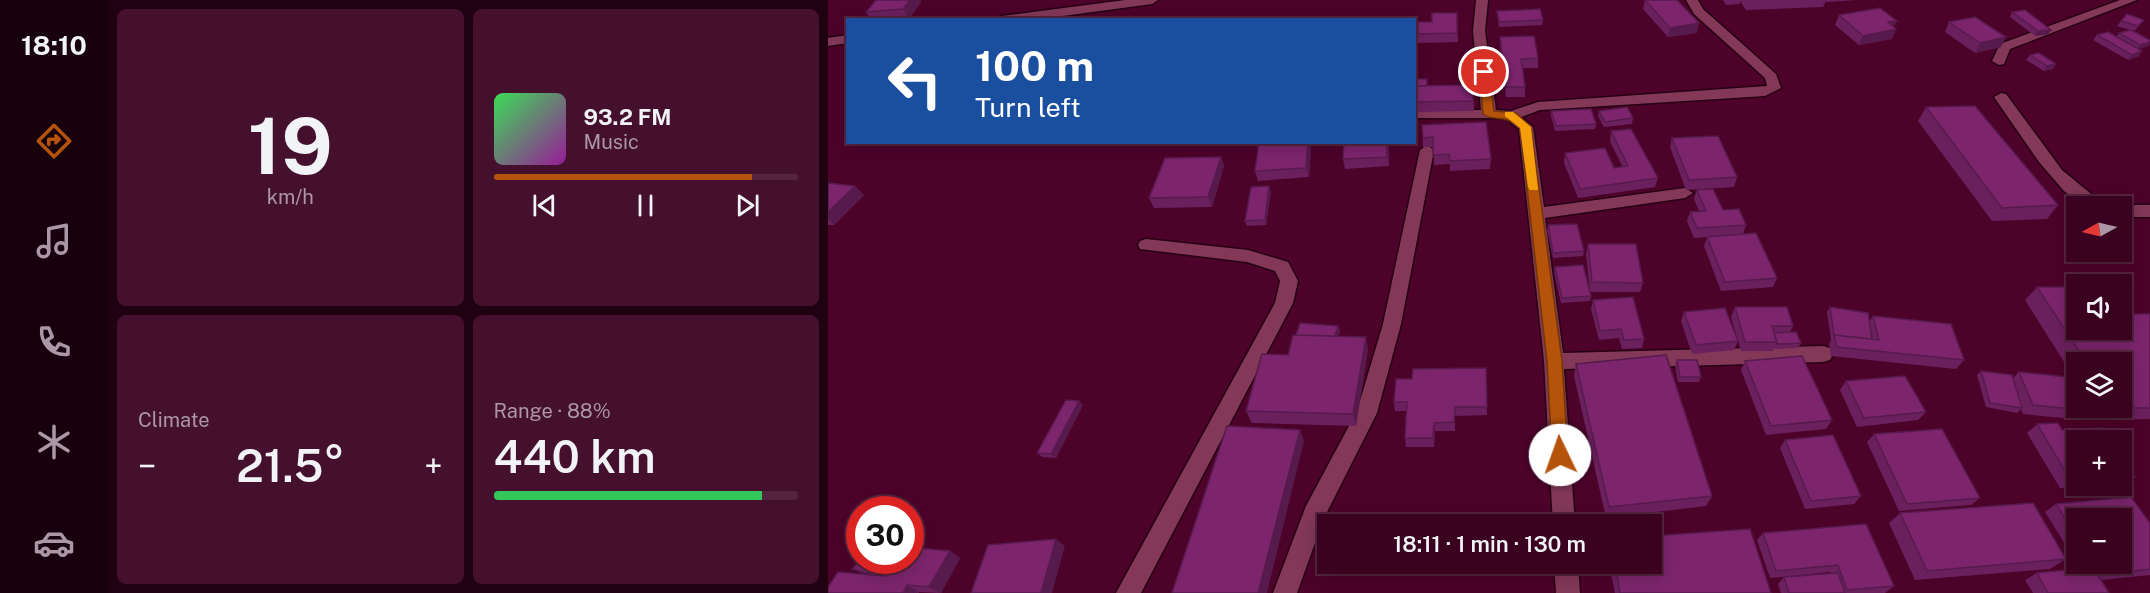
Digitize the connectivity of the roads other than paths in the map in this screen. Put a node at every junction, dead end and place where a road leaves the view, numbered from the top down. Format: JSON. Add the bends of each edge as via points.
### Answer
{"nodes":[{"id":1,"x":1152,"y":0,"type":"edge"},
{"id":2,"x":1482,"y":0,"type":"edge"},
{"id":3,"x":1692,"y":0,"type":"edge"},
{"id":4,"x":2132,"y":0,"type":"edge"},
{"id":5,"x":1017,"y":18,"type":"edge"},
{"id":6,"x":846,"y":39,"type":"edge"},
{"id":7,"x":828,"y":42,"type":"edge"},
{"id":8,"x":1998,"y":61,"type":"dead end"},
{"id":9,"x":2001,"y":97,"type":"dead end"},
{"id":10,"x":1416,"y":114,"type":"edge"},
{"id":11,"x":1489,"y":114,"type":"junction"},
{"id":12,"x":1512,"y":115,"type":"junction"},
{"id":13,"x":1427,"y":150,"type":"edge"},
{"id":14,"x":1684,"y":193,"type":"dead end"},
{"id":15,"x":2077,"y":196,"type":"edge"},
{"id":16,"x":2132,"y":211,"type":"edge"},
{"id":17,"x":2150,"y":211,"type":"edge"},
{"id":18,"x":1538,"y":214,"type":"junction"},
{"id":19,"x":1146,"y":245,"type":"dead end"},
{"id":20,"x":1823,"y":354,"type":"dead end"},
{"id":21,"x":1554,"y":361,"type":"junction"},
{"id":22,"x":1563,"y":514,"type":"edge"},
{"id":23,"x":1567,"y":574,"type":"edge"},
{"id":24,"x":1128,"y":593,"type":"edge"},
{"id":25,"x":1285,"y":593,"type":"edge"},
{"id":26,"x":1568,"y":593,"type":"edge"}],
"edges":[{"from":1,"to":5,"type":"street"},
{"from":2,"to":11,"type":"street","via":[[1479,31]]},
{"from":3,"to":12,"type":"street","via":[[1698,11],[1771,77],[1774,88],[1766,92],[1538,106]]},
{"from":4,"to":8,"type":"street","via":[[2005,47]]},
{"from":6,"to":7,"type":"street"},
{"from":9,"to":15,"type":"street"},
{"from":10,"to":11,"type":"street"},
{"from":11,"to":12,"type":"street"},
{"from":12,"to":18,"type":"street","via":[[1526,127]]},
{"from":13,"to":25,"type":"street","via":[[1392,324],[1367,413],[1314,514]]},
{"from":14,"to":18,"type":"street"},
{"from":16,"to":17,"type":"street"},
{"from":18,"to":21,"type":"street"},
{"from":19,"to":24,"type":"street","via":[[1248,256],[1282,267],[1288,282],[1284,303]]},
{"from":20,"to":21,"type":"street"},
{"from":21,"to":22,"type":"street"},
{"from":23,"to":26,"type":"street"}]}
